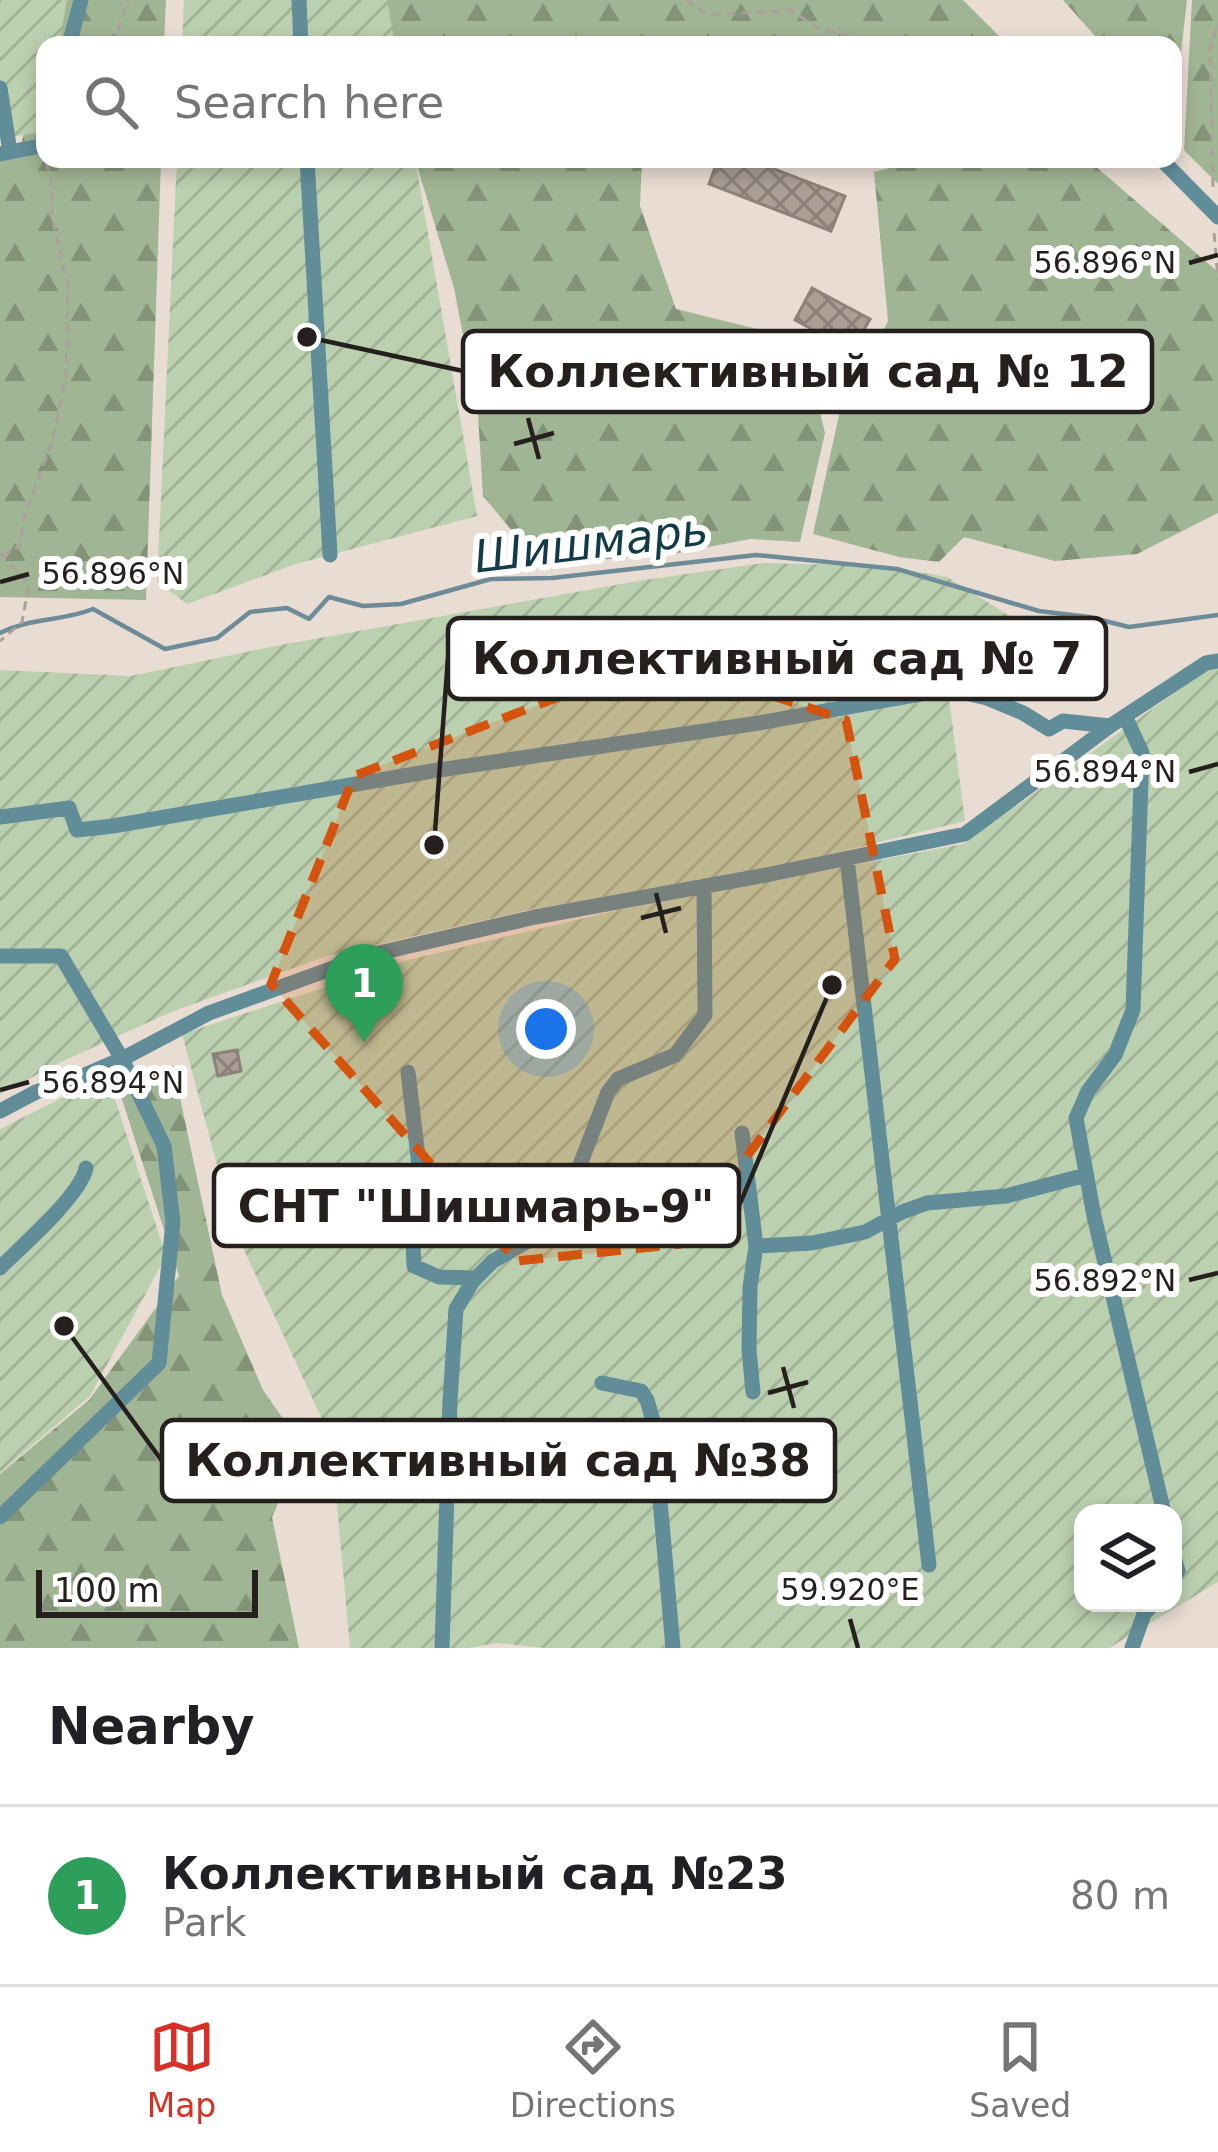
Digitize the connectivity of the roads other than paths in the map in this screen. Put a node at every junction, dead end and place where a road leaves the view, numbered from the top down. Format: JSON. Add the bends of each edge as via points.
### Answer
{"nodes":[{"id":1,"x":81,"y":0,"type":"edge"},
{"id":2,"x":299,"y":0,"type":"edge"},
{"id":3,"x":71,"y":36,"type":"edge"},
{"id":4,"x":301,"y":36,"type":"edge"},
{"id":5,"x":0,"y":88,"type":"edge"},
{"id":6,"x":36,"y":147,"type":"edge"},
{"id":7,"x":5,"y":153,"type":"edge"},
{"id":8,"x":308,"y":168,"type":"edge"},
{"id":9,"x":1169,"y":168,"type":"edge"},
{"id":10,"x":1216,"y":214,"type":"edge"},
{"id":11,"x":330,"y":555,"type":"dead end"},
{"id":12,"x":1218,"y":661,"type":"edge"},
{"id":13,"x":1125,"y":716,"type":"junction"},
{"id":14,"x":1110,"y":726,"type":"junction"},
{"id":15,"x":0,"y":818,"type":"edge"},
{"id":16,"x":847,"y":859,"type":"junction"},
{"id":17,"x":704,"y":886,"type":"junction"},
{"id":18,"x":0,"y":956,"type":"edge"},
{"id":19,"x":122,"y":1059,"type":"junction"},
{"id":20,"x":408,"y":1072,"type":"dead end"},
{"id":21,"x":0,"y":1111,"type":"edge"},
{"id":22,"x":742,"y":1133,"type":"dead end"},
{"id":23,"x":86,"y":1168,"type":"dead end"},
{"id":24,"x":1086,"y":1175,"type":"junction"},
{"id":25,"x":890,"y":1221,"type":"junction"},
{"id":26,"x":756,"y":1246,"type":"junction"},
{"id":27,"x":0,"y":1268,"type":"edge"},
{"id":28,"x":476,"y":1278,"type":"junction"},
{"id":29,"x":602,"y":1383,"type":"dead end"},
{"id":30,"x":753,"y":1392,"type":"dead end"},
{"id":31,"x":1162,"y":1504,"type":"edge"},
{"id":32,"x":0,"y":1517,"type":"edge"},
{"id":33,"x":929,"y":1565,"type":"dead end"},
{"id":34,"x":1146,"y":1612,"type":"edge"},
{"id":35,"x":442,"y":1648,"type":"edge"},
{"id":36,"x":673,"y":1648,"type":"edge"},
{"id":37,"x":1132,"y":1648,"type":"edge"}],
"edges":[{"from":1,"to":3,"type":"street"},
{"from":2,"to":4,"type":"street"},
{"from":5,"to":7,"type":"street"},
{"from":6,"to":7,"type":"street"},
{"from":8,"to":11,"type":"street"},
{"from":9,"to":10,"type":"street"},
{"from":12,"to":13,"type":"street"},
{"from":13,"to":14,"type":"street"},
{"from":13,"to":24,"type":"street","via":[[1142,753],[1133,1010],[1076,1118]]},
{"from":14,"to":15,"type":"street","via":[[1064,721],[1048,729],[948,689],[113,826],[77,830],[69,808]]},
{"from":14,"to":16,"type":"street","via":[[965,835]]},
{"from":16,"to":17,"type":"street"},
{"from":16,"to":25,"type":"street"},
{"from":17,"to":19,"type":"street","via":[[366,956],[209,1013]]},
{"from":17,"to":28,"type":"street","via":[[705,1015],[675,1055],[618,1079],[544,1232]]},
{"from":18,"to":19,"type":"street","via":[[61,956]]},
{"from":19,"to":21,"type":"street"},
{"from":19,"to":32,"type":"street","via":[[164,1145],[173,1222],[159,1363]]},
{"from":20,"to":28,"type":"street","via":[[421,1182],[414,1266],[439,1277]]},
{"from":22,"to":26,"type":"street"},
{"from":23,"to":27,"type":"street"},
{"from":24,"to":25,"type":"street","via":[[1006,1196],[927,1203]]},
{"from":24,"to":31,"type":"street"},
{"from":25,"to":26,"type":"street","via":[[812,1243]]},
{"from":25,"to":33,"type":"street"},
{"from":26,"to":30,"type":"street"},
{"from":28,"to":35,"type":"street","via":[[457,1309]]},
{"from":29,"to":36,"type":"street","via":[[640,1390],[652,1421]]},
{"from":34,"to":37,"type":"street"}]}
